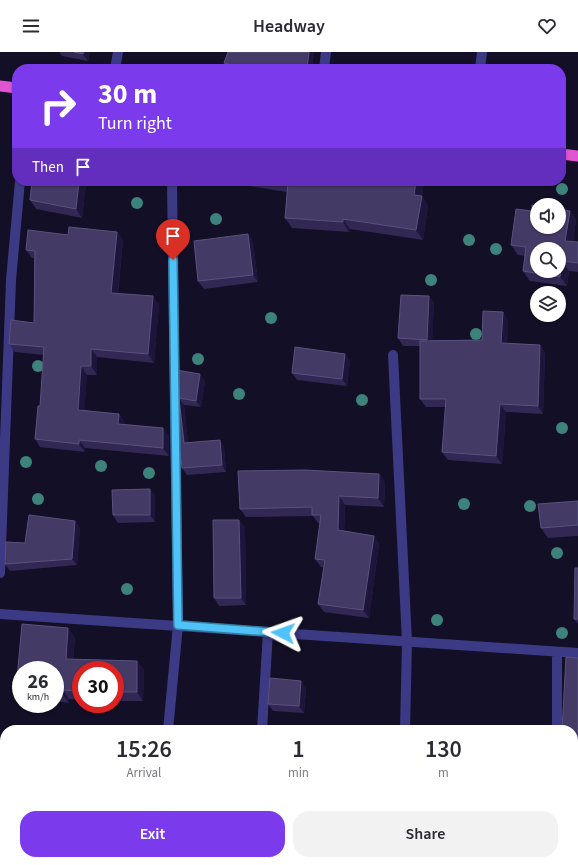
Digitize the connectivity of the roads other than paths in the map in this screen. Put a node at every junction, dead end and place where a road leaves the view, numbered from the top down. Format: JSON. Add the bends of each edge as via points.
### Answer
{"nodes":[{"id":1,"x":118,"y":52,"type":"edge"},
{"id":2,"x":326,"y":52,"type":"edge"},
{"id":3,"x":482,"y":52,"type":"edge"},
{"id":4,"x":116,"y":64,"type":"edge"},
{"id":5,"x":325,"y":64,"type":"edge"},
{"id":6,"x":481,"y":64,"type":"edge"},
{"id":7,"x":0,"y":86,"type":"edge"},
{"id":8,"x":12,"y":87,"type":"edge"},
{"id":9,"x":566,"y":155,"type":"edge"},
{"id":10,"x":578,"y":156,"type":"edge"},
{"id":11,"x":20,"y":186,"type":"edge"},
{"id":12,"x":172,"y":186,"type":"edge"},
{"id":13,"x":393,"y":355,"type":"dead end"},
{"id":14,"x":0,"y":573,"type":"edge"},
{"id":15,"x":0,"y":614,"type":"edge"},
{"id":16,"x":178,"y":625,"type":"junction"},
{"id":17,"x":268,"y":632,"type":"junction"},
{"id":18,"x":407,"y":642,"type":"junction"},
{"id":19,"x":557,"y":652,"type":"junction"},
{"id":20,"x":578,"y":653,"type":"edge"},
{"id":21,"x":168,"y":725,"type":"edge"},
{"id":22,"x":262,"y":725,"type":"edge"},
{"id":23,"x":405,"y":725,"type":"edge"},
{"id":24,"x":557,"y":725,"type":"edge"}],
"edges":[{"from":1,"to":4,"type":"street"},
{"from":2,"to":5,"type":"street"},
{"from":3,"to":6,"type":"street"},
{"from":7,"to":8,"type":"highway"},
{"from":9,"to":10,"type":"highway"},
{"from":11,"to":14,"type":"street","via":[[11,280]]},
{"from":12,"to":16,"type":"street"},
{"from":13,"to":18,"type":"street"},
{"from":15,"to":16,"type":"street"},
{"from":16,"to":17,"type":"street"},
{"from":16,"to":21,"type":"street"},
{"from":17,"to":18,"type":"street"},
{"from":17,"to":22,"type":"street"},
{"from":18,"to":19,"type":"street"},
{"from":18,"to":23,"type":"street"},
{"from":19,"to":20,"type":"street"},
{"from":19,"to":24,"type":"street"}]}
